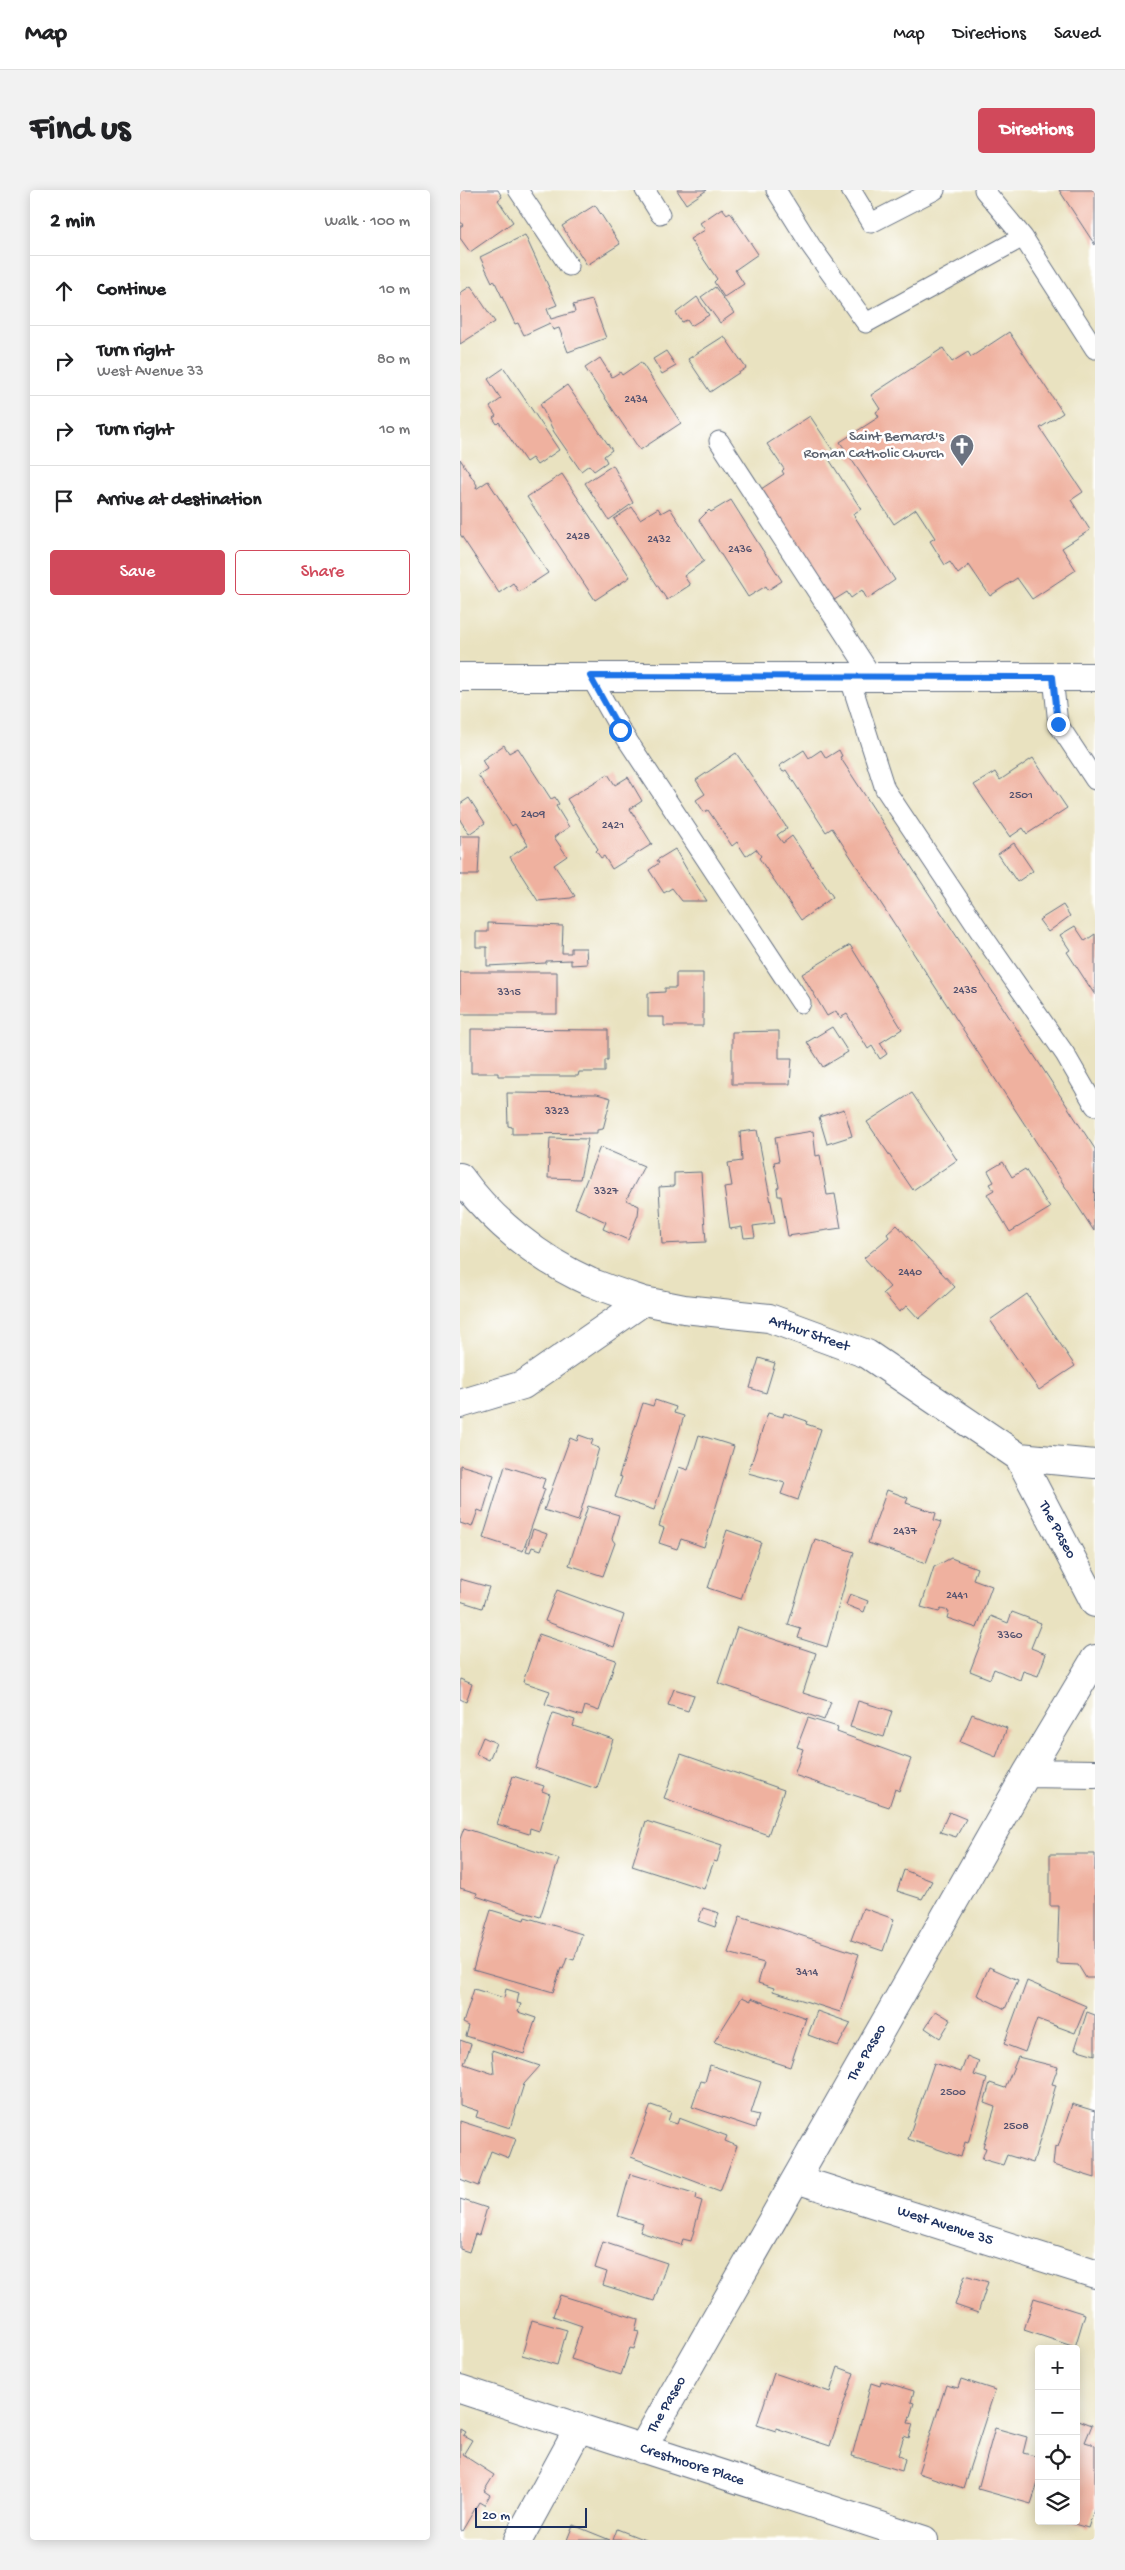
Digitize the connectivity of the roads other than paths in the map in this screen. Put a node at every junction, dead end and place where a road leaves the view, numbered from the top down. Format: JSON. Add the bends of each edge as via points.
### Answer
{"nodes":[{"id":1,"x":518,"y":190,"type":"edge"},
{"id":2,"x":645,"y":190,"type":"edge"},
{"id":3,"x":776,"y":190,"type":"edge"},
{"id":4,"x":851,"y":190,"type":"edge"},
{"id":5,"x":935,"y":190,"type":"edge"},
{"id":6,"x":984,"y":190,"type":"edge"},
{"id":7,"x":660,"y":214,"type":"dead end"},
{"id":8,"x":1023,"y":237,"type":"junction"},
{"id":9,"x":569,"y":266,"type":"dead end"},
{"id":10,"x":1095,"y":349,"type":"edge"},
{"id":11,"x":719,"y":441,"type":"dead end"},
{"id":12,"x":590,"y":676,"type":"junction"},
{"id":13,"x":861,"y":676,"type":"junction"},
{"id":14,"x":460,"y":677,"type":"edge"},
{"id":15,"x":1053,"y":677,"type":"junction"},
{"id":16,"x":1095,"y":677,"type":"edge"},
{"id":17,"x":1095,"y":780,"type":"edge"},
{"id":18,"x":802,"y":1003,"type":"dead end"},
{"id":19,"x":1095,"y":1106,"type":"edge"},
{"id":20,"x":460,"y":1177,"type":"edge"},
{"id":21,"x":644,"y":1301,"type":"junction"},
{"id":22,"x":460,"y":1404,"type":"edge"},
{"id":23,"x":1019,"y":1457,"type":"junction"},
{"id":24,"x":1095,"y":1464,"type":"edge"},
{"id":25,"x":1095,"y":1603,"type":"edge"},
{"id":26,"x":1095,"y":1659,"type":"edge"},
{"id":27,"x":1028,"y":1773,"type":"junction"},
{"id":28,"x":1095,"y":1774,"type":"edge"},
{"id":29,"x":796,"y":2178,"type":"junction"},
{"id":30,"x":1095,"y":2274,"type":"edge"},
{"id":31,"x":460,"y":2390,"type":"edge"},
{"id":32,"x":579,"y":2428,"type":"junction"},
{"id":33,"x":642,"y":2449,"type":"junction"},
{"id":34,"x":518,"y":2540,"type":"edge"},
{"id":35,"x":924,"y":2540,"type":"edge"}],
"edges":[{"from":1,"to":9,"type":"lane"},
{"from":2,"to":7,"type":"lane"},
{"from":3,"to":8,"type":"lane","via":[[866,322]]},
{"from":4,"to":5,"type":"lane","via":[[871,223]]},
{"from":6,"to":8,"type":"lane"},
{"from":8,"to":10,"type":"lane"},
{"from":11,"to":13,"type":"lane"},
{"from":12,"to":13,"type":"street"},
{"from":12,"to":14,"type":"street"},
{"from":12,"to":18,"type":"lane","via":[[620,730]]},
{"from":13,"to":15,"type":"street"},
{"from":13,"to":19,"type":"lane","via":[[885,789],[1065,1054]]},
{"from":15,"to":16,"type":"street"},
{"from":15,"to":17,"type":"lane","via":[[1058,724]]},
{"from":20,"to":21,"type":"street","name":"Arthur Street","via":[[501,1223],[543,1256],[589,1281]]},
{"from":21,"to":22,"type":"street","via":[[523,1385]]},
{"from":21,"to":23,"type":"street","name":"Arthur Street","via":[[684,1309],[769,1318],[867,1354]]},
{"from":23,"to":24,"type":"street","name":"Arthur Street"},
{"from":23,"to":25,"type":"street","name":"The Paseo"},
{"from":26,"to":27,"type":"street","name":"The Paseo"},
{"from":27,"to":28,"type":"street"},
{"from":27,"to":29,"type":"street","name":"The Paseo"},
{"from":29,"to":30,"type":"street","name":"West Avenue 35"},
{"from":29,"to":33,"type":"street","name":"The Paseo"},
{"from":31,"to":32,"type":"street","name":"Crestmoore Place"},
{"from":32,"to":33,"type":"street","name":"Crestmoore Place"},
{"from":32,"to":34,"type":"street"},
{"from":33,"to":35,"type":"street","name":"Crestmoore Place"}]}
